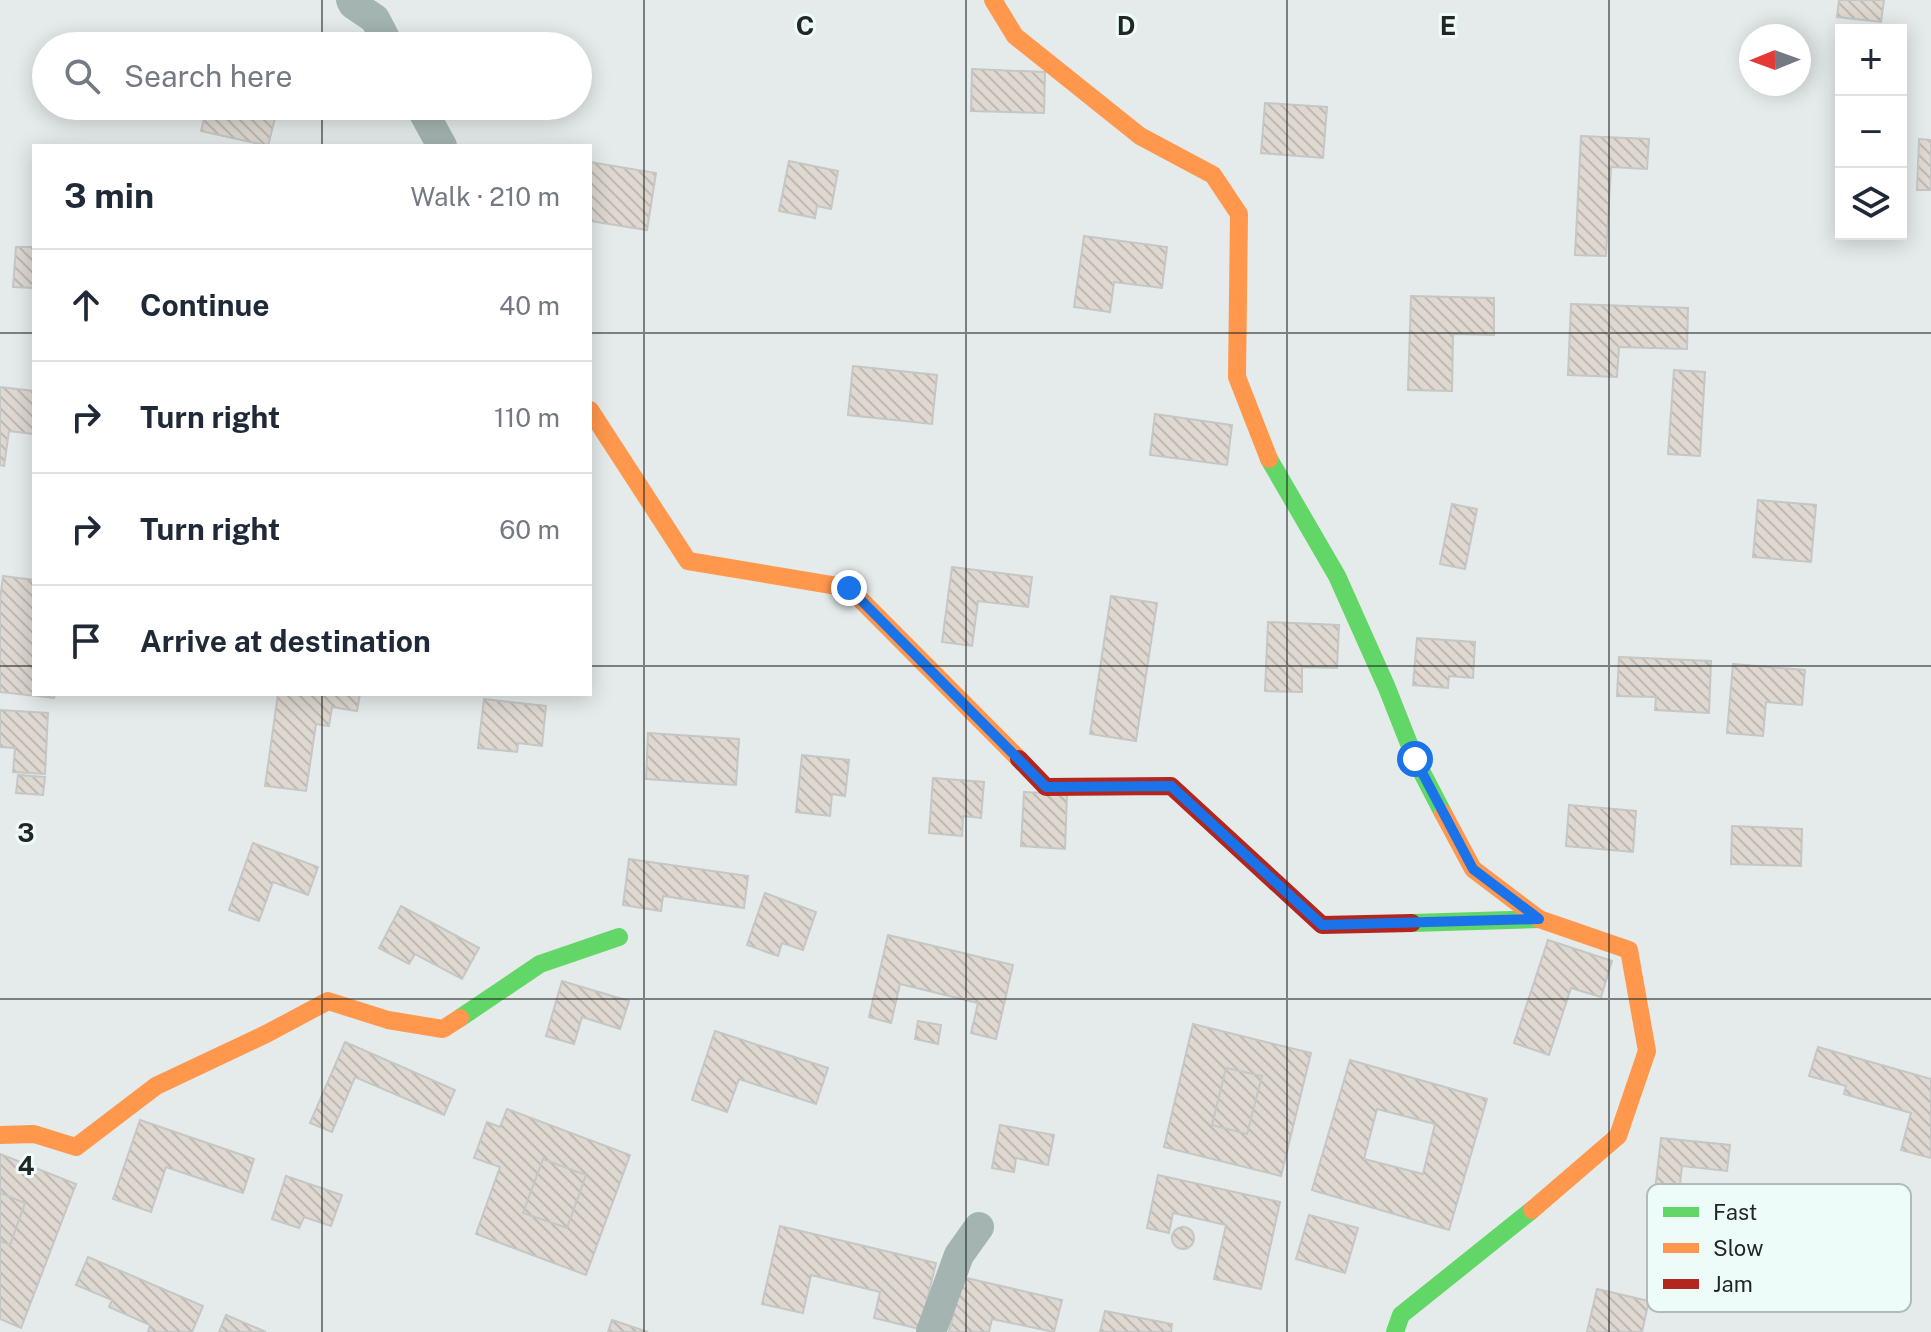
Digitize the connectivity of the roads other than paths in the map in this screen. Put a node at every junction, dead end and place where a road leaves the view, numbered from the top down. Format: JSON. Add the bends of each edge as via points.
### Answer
{"nodes":[{"id":1,"x":351,"y":0,"type":"edge"},
{"id":2,"x":993,"y":0,"type":"edge"},
{"id":3,"x":382,"y":32,"type":"edge"},
{"id":4,"x":428,"y":120,"type":"edge"},
{"id":5,"x":441,"y":144,"type":"edge"},
{"id":6,"x":592,"y":413,"type":"edge"},
{"id":7,"x":1539,"y":919,"type":"junction"},
{"id":8,"x":619,"y":937,"type":"dead end"},
{"id":9,"x":0,"y":1135,"type":"edge"},
{"id":10,"x":979,"y":1227,"type":"dead end"},
{"id":11,"x":931,"y":1332,"type":"edge"},
{"id":12,"x":1395,"y":1332,"type":"edge"}],
"edges":[{"from":1,"to":3,"type":"street","via":[[375,19]]},
{"from":2,"to":7,"type":"street","via":[[1015,36],[1140,136],[1213,175],[1239,214],[1237,377],[1265,452],[1337,576],[1415,759],[1473,869]]},
{"from":4,"to":5,"type":"street"},
{"from":6,"to":7,"type":"street","via":[[688,561],[849,588],[1046,787],[1171,786],[1322,925]]},
{"from":7,"to":12,"type":"street","via":[[1629,950],[1647,1051],[1623,1122],[1618,1136],[1401,1315]]},
{"from":8,"to":9,"type":"street","via":[[540,964],[443,1029],[388,1020],[328,1001],[156,1086],[76,1147],[34,1134]]},
{"from":10,"to":11,"type":"street","via":[[959,1255]]}]}
